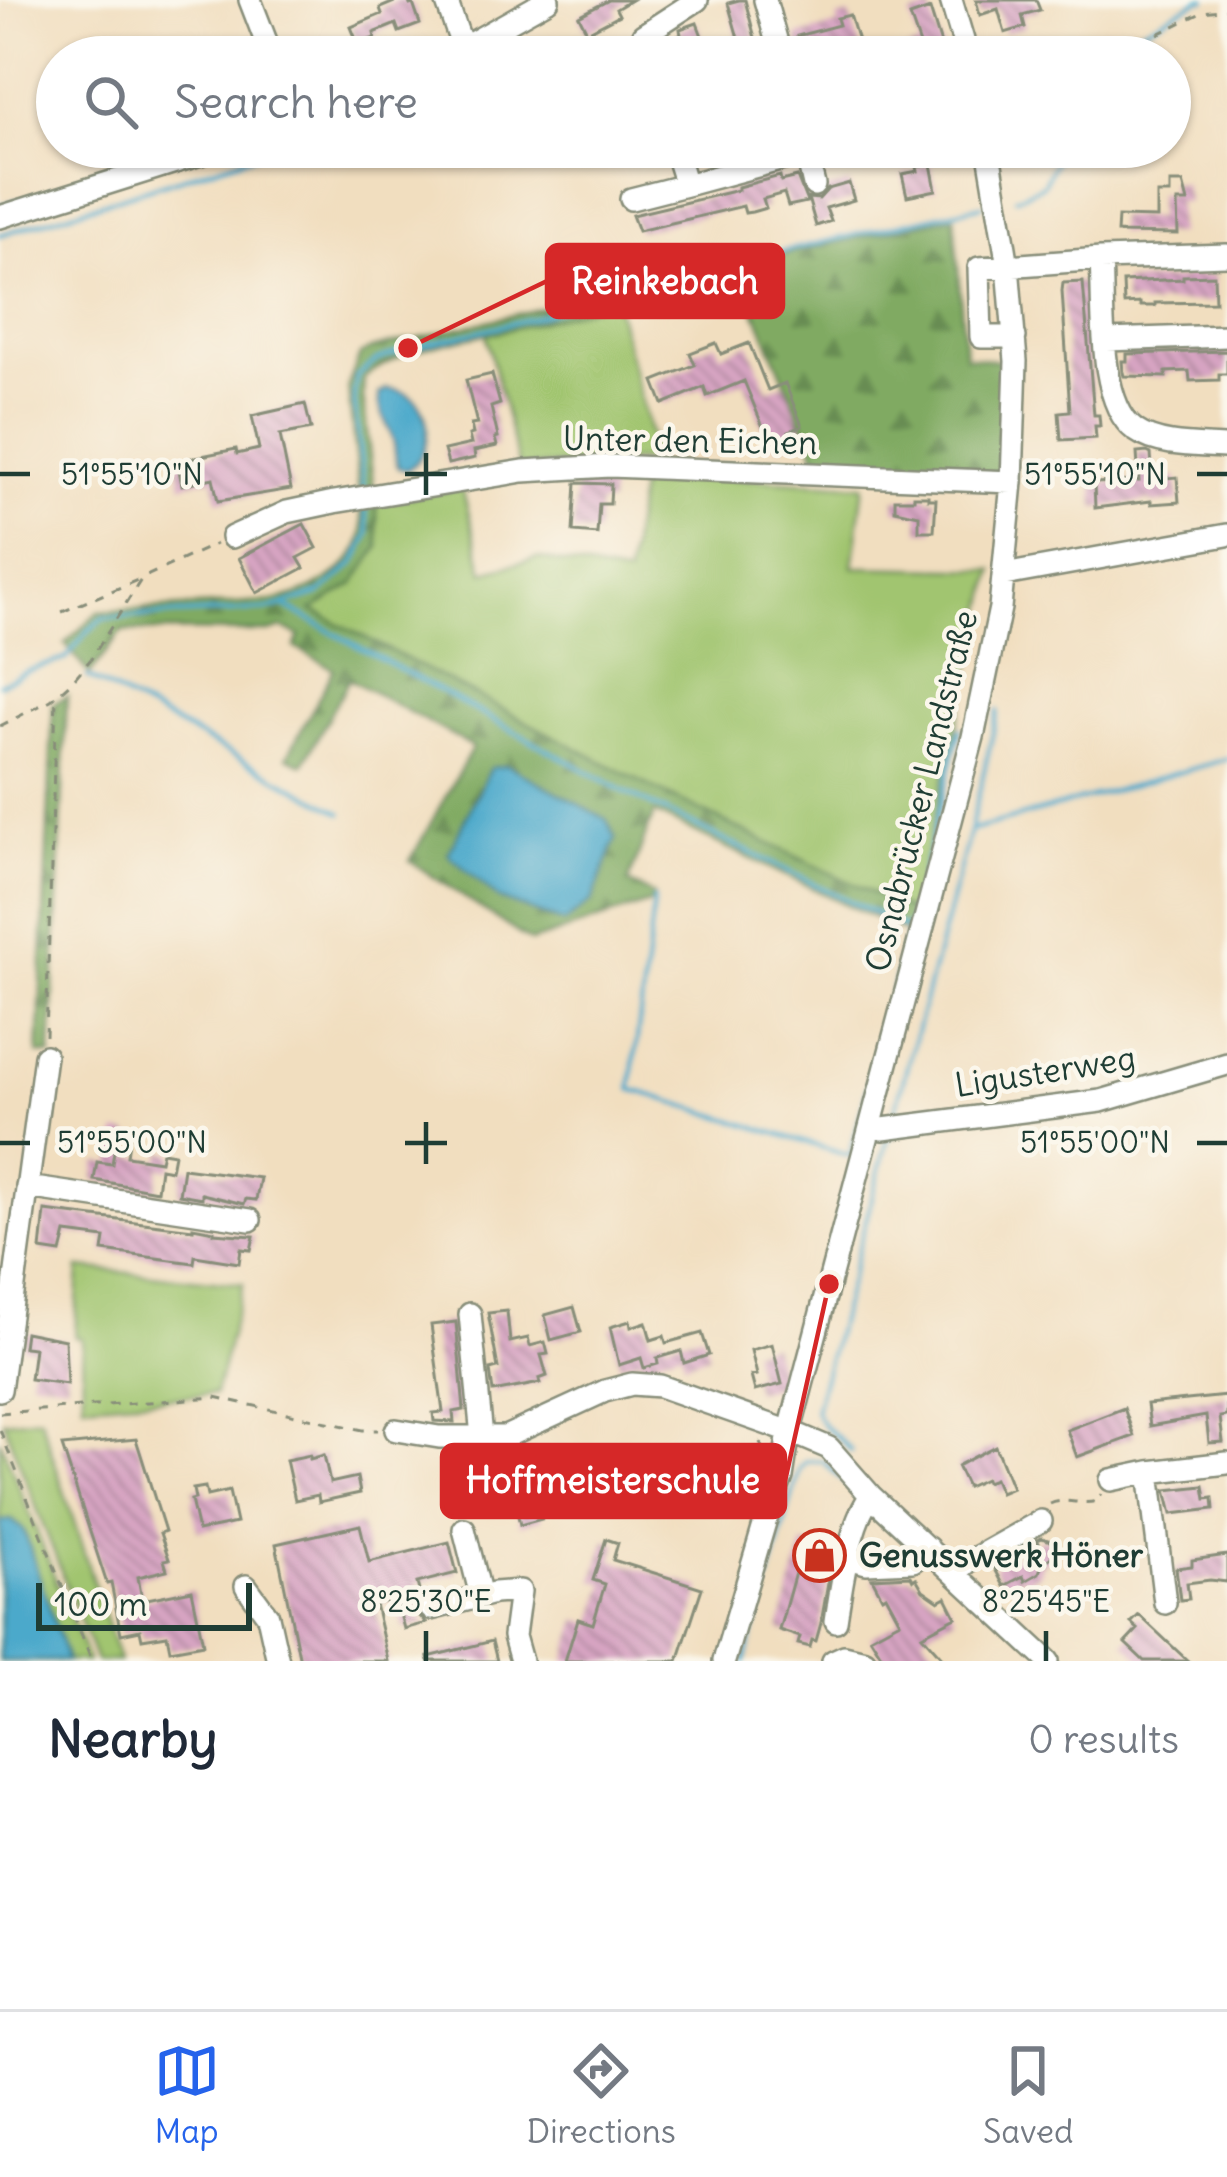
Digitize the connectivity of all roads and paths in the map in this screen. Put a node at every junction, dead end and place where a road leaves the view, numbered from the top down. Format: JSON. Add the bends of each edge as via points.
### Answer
{"nodes":[{"id":1,"x":250,"y":0,"type":"edge"},
{"id":2,"x":446,"y":0,"type":"edge"},
{"id":3,"x":548,"y":0,"type":"edge"},
{"id":4,"x":697,"y":0,"type":"edge"},
{"id":5,"x":765,"y":0,"type":"edge"},
{"id":6,"x":950,"y":0,"type":"edge"},
{"id":7,"x":1227,"y":9,"type":"edge"},
{"id":8,"x":1158,"y":34,"type":"dead end"},
{"id":9,"x":264,"y":36,"type":"edge"},
{"id":10,"x":452,"y":36,"type":"edge"},
{"id":11,"x":484,"y":36,"type":"edge"},
{"id":12,"x":643,"y":36,"type":"edge"},
{"id":13,"x":775,"y":36,"type":"edge"},
{"id":14,"x":961,"y":36,"type":"edge"},
{"id":15,"x":156,"y":168,"type":"edge"},
{"id":16,"x":681,"y":168,"type":"edge"},
{"id":17,"x":744,"y":168,"type":"edge"},
{"id":18,"x":810,"y":168,"type":"edge"},
{"id":19,"x":991,"y":168,"type":"edge"},
{"id":20,"x":686,"y":185,"type":"junction"},
{"id":21,"x":814,"y":185,"type":"dead end"},
{"id":22,"x":631,"y":199,"type":"dead end"},
{"id":23,"x":0,"y":217,"type":"edge"},
{"id":24,"x":1227,"y":255,"type":"edge"},
{"id":25,"x":1101,"y":259,"type":"junction"},
{"id":26,"x":1007,"y":266,"type":"junction"},
{"id":27,"x":1227,"y":336,"type":"edge"},
{"id":28,"x":1015,"y":337,"type":"junction"},
{"id":29,"x":1106,"y":340,"type":"junction"},
{"id":30,"x":1227,"y":447,"type":"edge"},
{"id":31,"x":1012,"y":482,"type":"junction"},
{"id":32,"x":1227,"y":535,"type":"edge"},
{"id":33,"x":232,"y":538,"type":"joint"},
{"id":34,"x":1004,"y":575,"type":"junction"},
{"id":35,"x":142,"y":578,"type":"junction"},
{"id":36,"x":62,"y":612,"type":"dead end"},
{"id":37,"x":56,"y":696,"type":"junction"},
{"id":38,"x":0,"y":726,"type":"edge"},
{"id":39,"x":45,"y":1056,"type":"joint"},
{"id":40,"x":1227,"y":1064,"type":"edge"},
{"id":41,"x":871,"y":1126,"type":"junction"},
{"id":42,"x":27,"y":1187,"type":"junction"},
{"id":43,"x":250,"y":1220,"type":"dead end"},
{"id":44,"x":470,"y":1314,"type":"dead end"},
{"id":45,"x":0,"y":1390,"type":"edge"},
{"id":46,"x":0,"y":1413,"type":"edge"},
{"id":47,"x":0,"y":1430,"type":"edge"},
{"id":48,"x":396,"y":1430,"type":"joint"},
{"id":49,"x":789,"y":1435,"type":"junction"},
{"id":50,"x":482,"y":1437,"type":"junction"},
{"id":51,"x":759,"y":1440,"type":"dead end"},
{"id":52,"x":1227,"y":1462,"type":"edge"},
{"id":53,"x":1149,"y":1472,"type":"junction"},
{"id":54,"x":770,"y":1473,"type":"junction"},
{"id":55,"x":1111,"y":1480,"type":"joint"},
{"id":56,"x":872,"y":1496,"type":"junction"},
{"id":57,"x":1041,"y":1521,"type":"joint"},
{"id":58,"x":765,"y":1522,"type":"junction"},
{"id":59,"x":464,"y":1529,"type":"dead end"},
{"id":60,"x":928,"y":1548,"type":"junction"},
{"id":61,"x":848,"y":1558,"type":"junction"},
{"id":62,"x":956,"y":1574,"type":"junction"},
{"id":63,"x":246,"y":1586,"type":"dead end"},
{"id":64,"x":481,"y":1596,"type":"junction"},
{"id":65,"x":1165,"y":1603,"type":"dead end"},
{"id":66,"x":431,"y":1609,"type":"dead end"},
{"id":67,"x":836,"y":1621,"type":"dead end"},
{"id":68,"x":92,"y":1661,"type":"edge"},
{"id":69,"x":278,"y":1661,"type":"edge"},
{"id":70,"x":521,"y":1661,"type":"edge"},
{"id":71,"x":724,"y":1661,"type":"edge"},
{"id":72,"x":833,"y":1661,"type":"edge"},
{"id":73,"x":865,"y":1661,"type":"edge"},
{"id":74,"x":1048,"y":1661,"type":"edge"}],
"edges":[{"from":1,"to":9,"type":"street"},
{"from":2,"to":10,"type":"street"},
{"from":3,"to":11,"type":"street"},
{"from":4,"to":12,"type":"street"},
{"from":5,"to":13,"type":"street"},
{"from":6,"to":14,"type":"street"},
{"from":7,"to":8,"type":"path"},
{"from":15,"to":23,"type":"street"},
{"from":16,"to":20,"type":"street"},
{"from":17,"to":20,"type":"street"},
{"from":18,"to":21,"type":"street"},
{"from":19,"to":26,"type":"street","name":"Osnabrücker Landstraße"},
{"from":20,"to":22,"type":"street"},
{"from":24,"to":25,"type":"street"},
{"from":25,"to":26,"type":"street"},
{"from":25,"to":29,"type":"street"},
{"from":26,"to":28,"type":"street","name":"Osnabrücker Landstraße"},
{"from":26,"to":28,"type":"street","via":[[979,268],[981,337]]},
{"from":27,"to":29,"type":"street"},
{"from":28,"to":31,"type":"street","name":"Osnabrücker Landstraße"},
{"from":29,"to":30,"type":"street","via":[[1112,397],[1134,429]]},
{"from":31,"to":33,"type":"street","name":"Unter den Eichen","via":[[610,466],[523,471],[287,512]]},
{"from":31,"to":34,"type":"street","name":"Osnabrücker Landstraße"},
{"from":32,"to":34,"type":"street"},
{"from":33,"to":35,"type":"path"},
{"from":34,"to":41,"type":"street","name":"Osnabrücker Landstraße","via":[[973,737]]},
{"from":35,"to":36,"type":"path"},
{"from":35,"to":37,"type":"path"},
{"from":37,"to":38,"type":"path"},
{"from":37,"to":39,"type":"path"},
{"from":39,"to":42,"type":"street"},
{"from":40,"to":41,"type":"street","name":"Ligusterweg","via":[[1085,1104]]},
{"from":41,"to":49,"type":"street","name":"Osnabrücker Landstraße"},
{"from":42,"to":43,"type":"street"},
{"from":42,"to":45,"type":"street"},
{"from":44,"to":50,"type":"street"},
{"from":46,"to":48,"type":"path","via":[[215,1397]]},
{"from":47,"to":68,"type":"path"},
{"from":48,"to":50,"type":"street"},
{"from":49,"to":50,"type":"street","via":[[660,1386],[632,1384],[505,1437]]},
{"from":49,"to":54,"type":"street","name":"Osnabrücker Landstraße"},
{"from":49,"to":56,"type":"street","via":[[829,1448]]},
{"from":49,"to":58,"type":"street","name":"Osnabrücker Landstraße"},
{"from":51,"to":54,"type":"path","via":[[762,1470]]},
{"from":52,"to":53,"type":"street"},
{"from":53,"to":55,"type":"street"},
{"from":53,"to":65,"type":"street"},
{"from":54,"to":58,"type":"street","name":"Osnabrücker Landstraße"},
{"from":55,"to":57,"type":"path","via":[[1098,1501],[1059,1500]]},
{"from":56,"to":60,"type":"street"},
{"from":56,"to":61,"type":"street"},
{"from":57,"to":62,"type":"street"},
{"from":58,"to":71,"type":"street","name":"Osnabrücker Landstraße"},
{"from":59,"to":64,"type":"street"},
{"from":60,"to":61,"type":"street","via":[[913,1561]]},
{"from":60,"to":62,"type":"street"},
{"from":61,"to":67,"type":"street"},
{"from":62,"to":74,"type":"street"},
{"from":63,"to":69,"type":"street","via":[[268,1616]]},
{"from":64,"to":66,"type":"street"},
{"from":64,"to":70,"type":"street","via":[[520,1591],[514,1636]]},
{"from":72,"to":73,"type":"street"}]}
